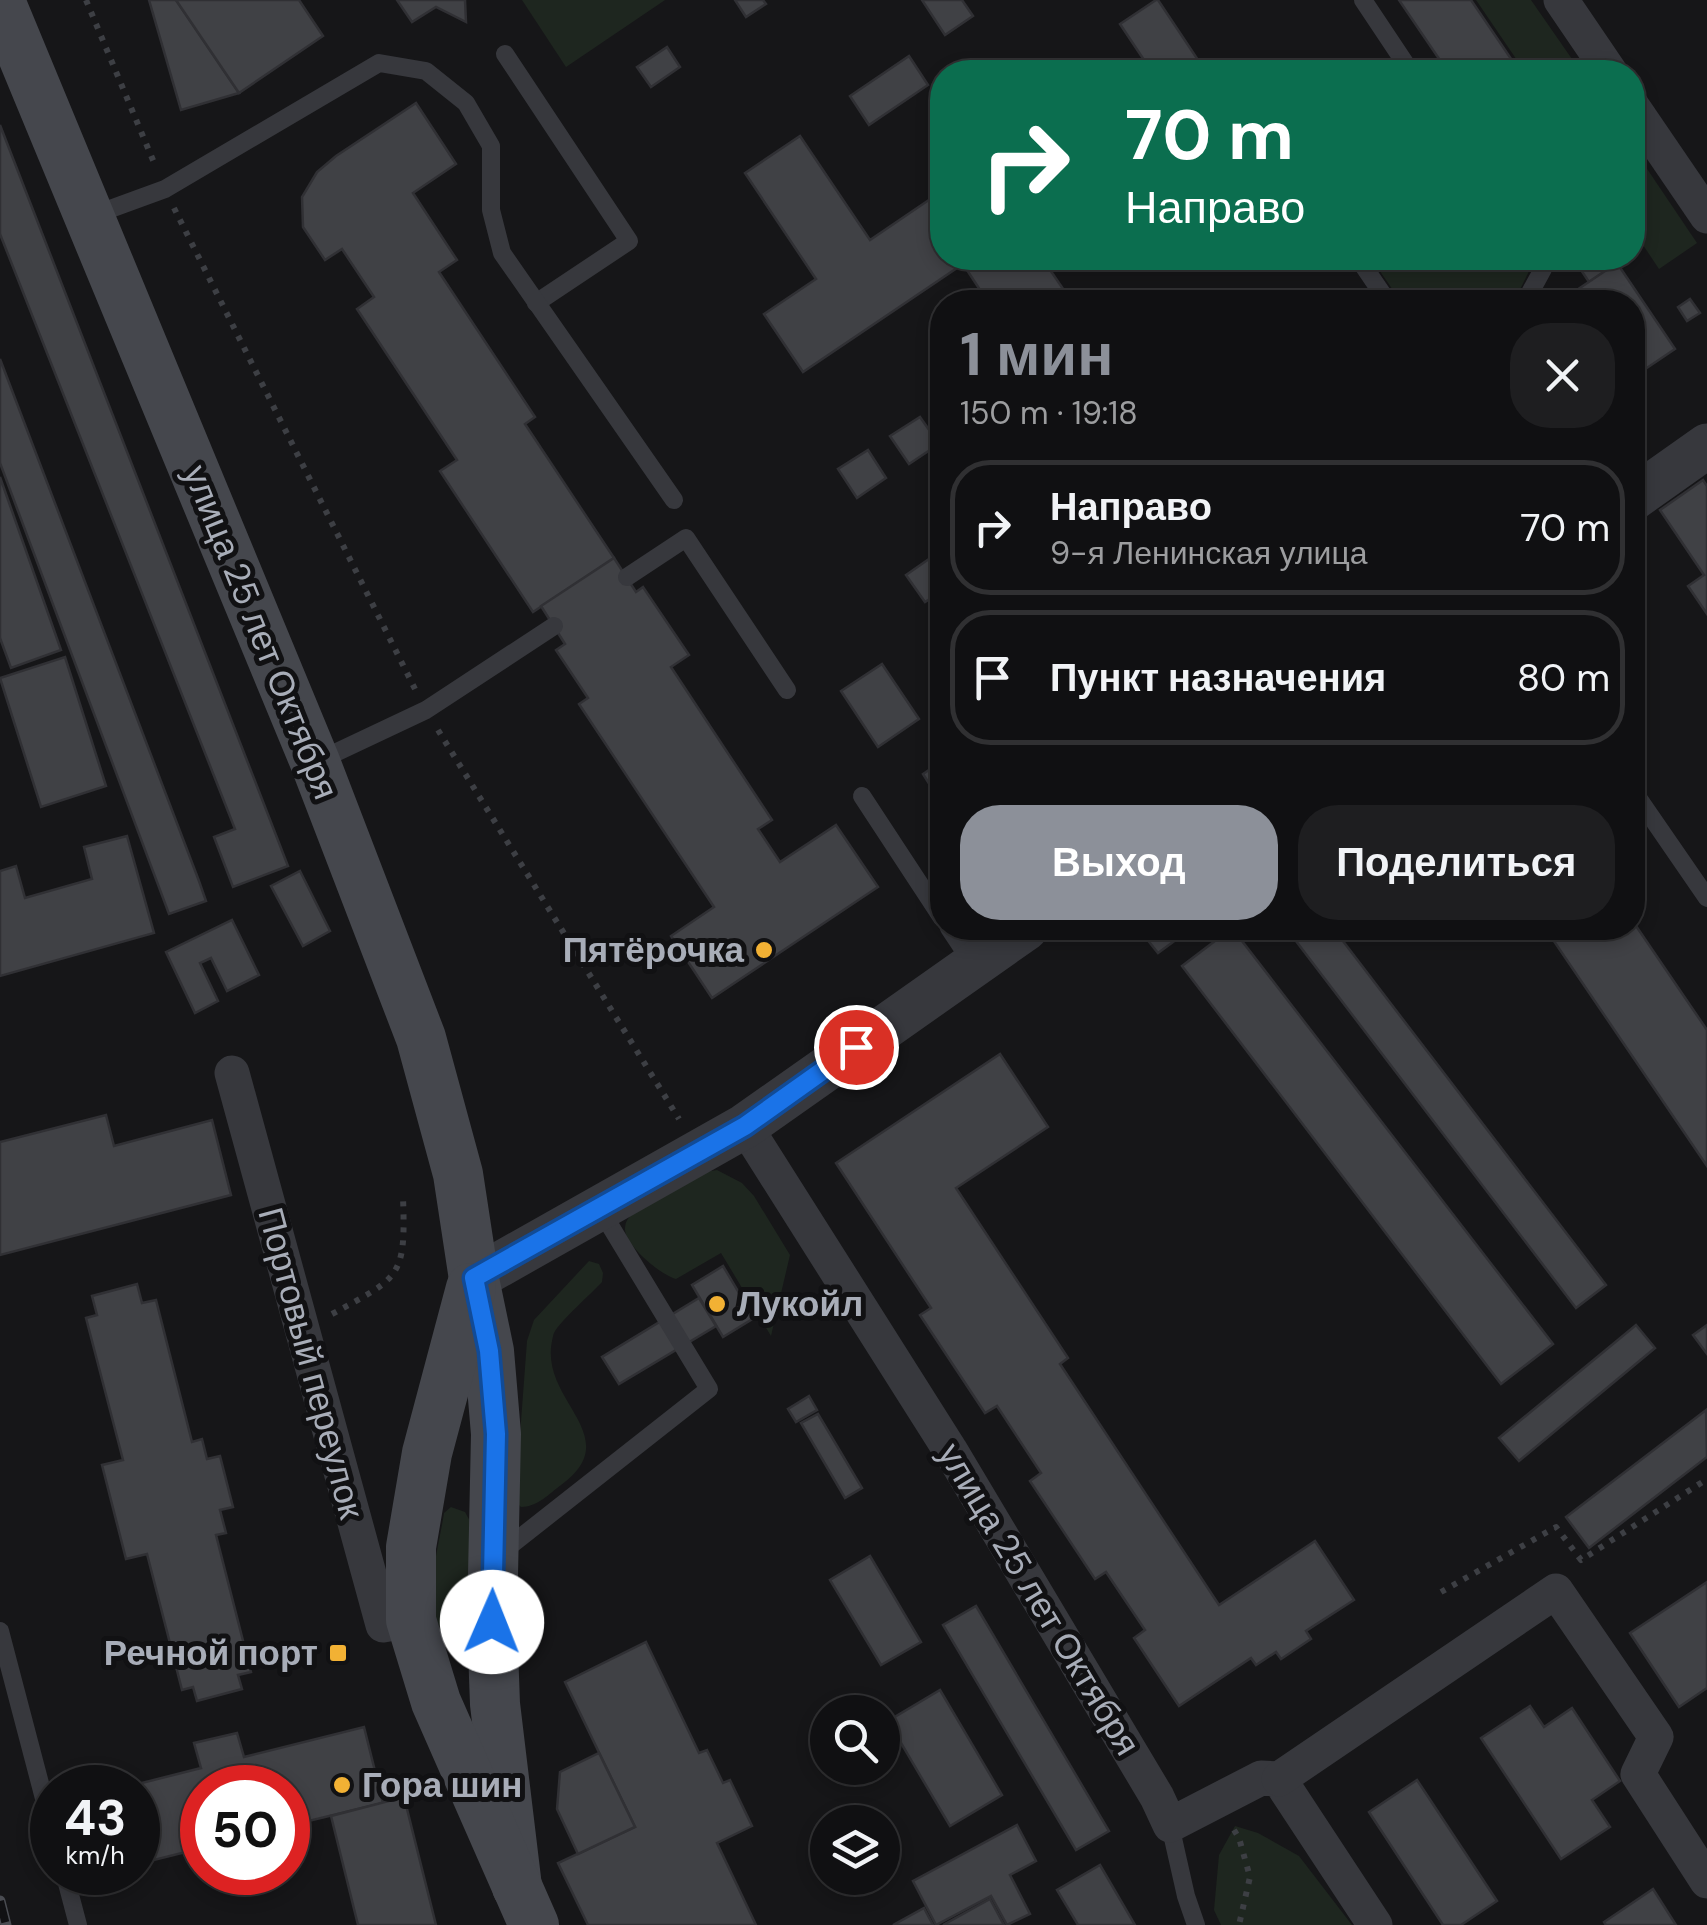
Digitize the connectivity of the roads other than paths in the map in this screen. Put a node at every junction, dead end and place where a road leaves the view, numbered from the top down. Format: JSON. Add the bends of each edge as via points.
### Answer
{"nodes":[{"id":1,"x":1363,"y":0,"type":"edge"},
{"id":2,"x":1560,"y":0,"type":"edge"},
{"id":3,"x":0,"y":1,"type":"edge"},
{"id":4,"x":505,"y":54,"type":"dead end"},
{"id":5,"x":1403,"y":60,"type":"edge"},
{"id":6,"x":1602,"y":60,"type":"edge"},
{"id":7,"x":1645,"y":125,"type":"edge"},
{"id":8,"x":90,"y":216,"type":"junction"},
{"id":9,"x":1707,"y":216,"type":"edge"},
{"id":10,"x":536,"y":303,"type":"junction"},
{"id":11,"x":1707,"y":446,"type":"edge"},
{"id":12,"x":1645,"y":490,"type":"edge"},
{"id":13,"x":674,"y":500,"type":"dead end"},
{"id":14,"x":627,"y":577,"type":"dead end"},
{"id":15,"x":554,"y":626,"type":"dead end"},
{"id":16,"x":787,"y":690,"type":"dead end"},
{"id":17,"x":316,"y":762,"type":"junction"},
{"id":18,"x":862,"y":796,"type":"dead end"},
{"id":19,"x":1645,"y":807,"type":"edge"},
{"id":20,"x":1707,"y":898,"type":"edge"},
{"id":21,"x":930,"y":900,"type":"edge"},
{"id":22,"x":957,"y":940,"type":"edge"},
{"id":23,"x":1009,"y":940,"type":"edge"},
{"id":24,"x":973,"y":965,"type":"junction"},
{"id":25,"x":232,"y":1073,"type":"dead end"},
{"id":26,"x":745,"y":1126,"type":"junction"},
{"id":27,"x":600,"y":1209,"type":"junction"},
{"id":28,"x":474,"y":1278,"type":"junction"},
{"id":29,"x":494,"y":1558,"type":"junction"},
{"id":30,"x":411,"y":1620,"type":"junction"},
{"id":31,"x":492,"y":1622,"type":"junction"},
{"id":32,"x":0,"y":1631,"type":"edge"},
{"id":33,"x":35,"y":1765,"type":"edge"},
{"id":34,"x":1279,"y":1779,"type":"junction"},
{"id":35,"x":1170,"y":1826,"type":"junction"},
{"id":36,"x":1707,"y":1880,"type":"edge"},
{"id":37,"x":70,"y":1895,"type":"edge"},
{"id":38,"x":526,"y":1906,"type":"edge"},
{"id":39,"x":78,"y":1925,"type":"edge"},
{"id":40,"x":1196,"y":1925,"type":"edge"},
{"id":41,"x":1375,"y":1925,"type":"edge"}],
"edges":[{"from":1,"to":5,"type":"lane"},
{"from":2,"to":6,"type":"street"},
{"from":3,"to":8,"type":"main road","name":"улица 25 лет Октября"},
{"from":4,"to":10,"type":"lane","via":[[629,241]]},
{"from":7,"to":9,"type":"street"},
{"from":8,"to":10,"type":"lane","via":[[165,189],[380,63],[426,70],[466,103],[491,146],[491,210],[502,253]]},
{"from":8,"to":17,"type":"main road","name":"улица 25 лет Октября"},
{"from":10,"to":13,"type":"lane"},
{"from":11,"to":12,"type":"street"},
{"from":14,"to":16,"type":"lane","via":[[686,538]]},
{"from":15,"to":17,"type":"lane","via":[[426,710]]},
{"from":17,"to":28,"type":"main road","name":"улица 25 лет Октября","via":[[420,1038],[458,1174]]},
{"from":18,"to":21,"type":"lane"},
{"from":19,"to":20,"type":"lane"},
{"from":22,"to":24,"type":"lane"},
{"from":23,"to":24,"type":"street"},
{"from":24,"to":26,"type":"street"},
{"from":25,"to":30,"type":"street","name":"Портовый переулок","via":[[383,1625]]},
{"from":26,"to":27,"type":"street"},
{"from":26,"to":35,"type":"street","name":"улица 25 лет Октября","via":[[950,1450]]},
{"from":27,"to":28,"type":"street"},
{"from":27,"to":29,"type":"lane","via":[[709,1389]]},
{"from":28,"to":29,"type":"main road","name":"улица 25 лет Октября","via":[[496,1434]]},
{"from":28,"to":30,"type":"main road","via":[[427,1453],[411,1547]]},
{"from":29,"to":31,"type":"main road","name":"улица 25 лет Октября"},
{"from":30,"to":31,"type":"main road","via":[[437,1644],[467,1644]]},
{"from":30,"to":38,"type":"main road","via":[[436,1702]]},
{"from":31,"to":38,"type":"main road","name":"улица 25 лет Октября","via":[[494,1704]]},
{"from":32,"to":33,"type":"lane"},
{"from":34,"to":35,"type":"street","via":[[1261,1778]]},
{"from":34,"to":36,"type":"street","via":[[1556,1591],[1656,1737],[1638,1774]]},
{"from":34,"to":41,"type":"street"},
{"from":35,"to":40,"type":"lane"},
{"from":37,"to":39,"type":"lane"}]}
